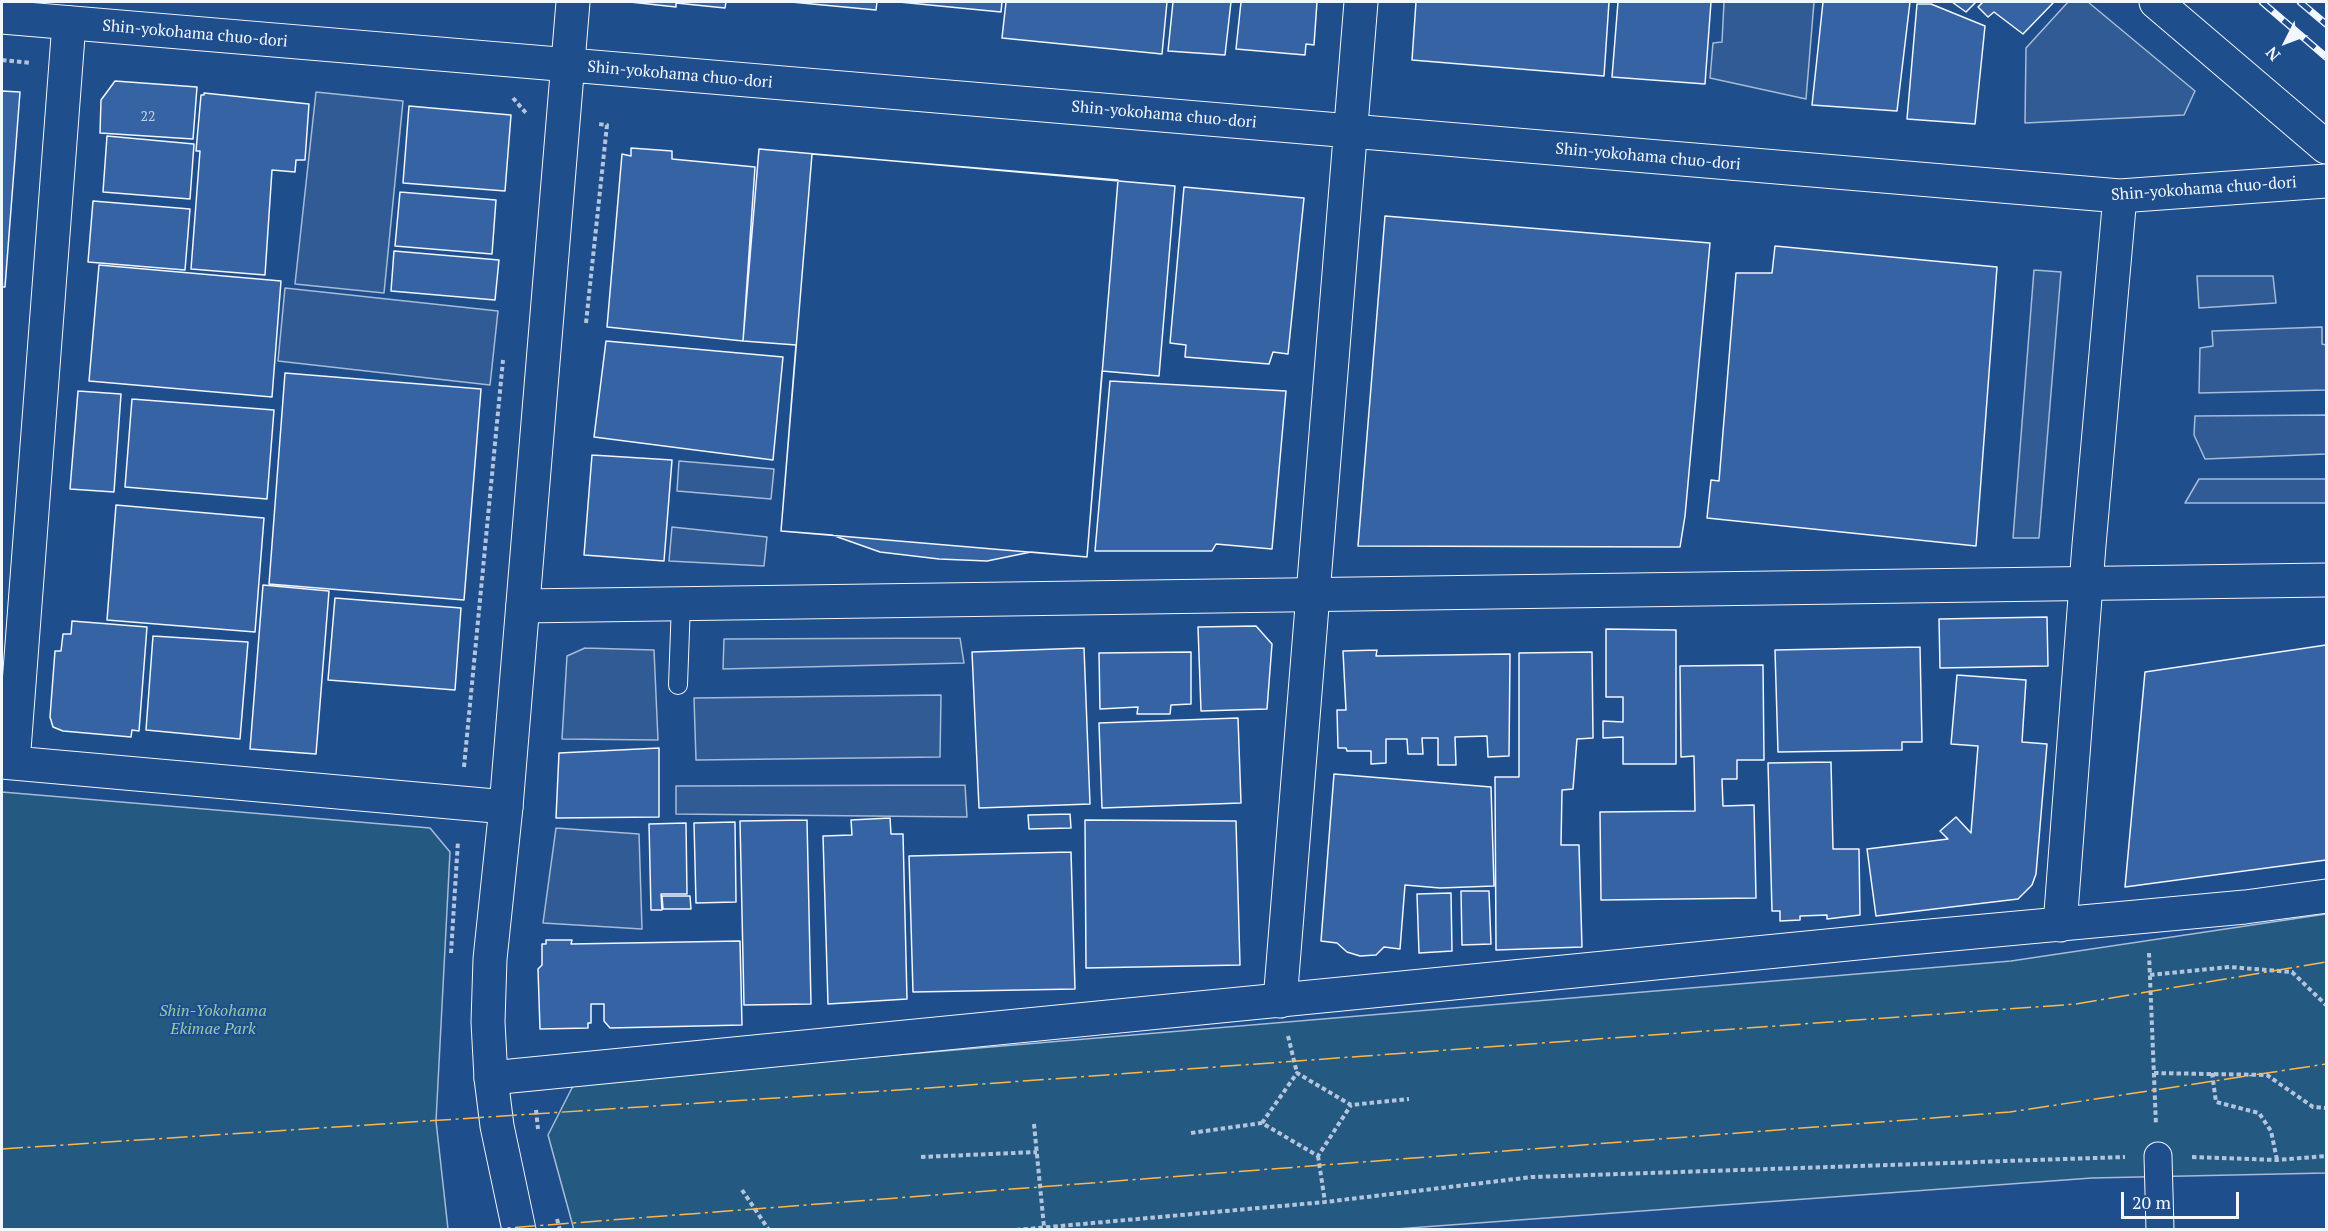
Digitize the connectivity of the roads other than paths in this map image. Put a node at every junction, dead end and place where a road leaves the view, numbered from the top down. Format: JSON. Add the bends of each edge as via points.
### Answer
{"nodes":[{"id":1,"x":573,"y":2,"type":"edge"},
{"id":2,"x":1361,"y":2,"type":"edge"},
{"id":3,"x":2156,"y":2,"type":"edge"},
{"id":4,"x":2,"y":17,"type":"edge"},
{"id":5,"x":69,"y":23,"type":"junction"},
{"id":6,"x":568,"y":65,"type":"junction"},
{"id":7,"x":1350,"y":132,"type":"junction"},
{"id":8,"x":2326,"y":147,"type":"edge"},
{"id":9,"x":2326,"y":181,"type":"edge"},
{"id":10,"x":2120,"y":196,"type":"junction"},
{"id":11,"x":2326,"y":580,"type":"edge"},
{"id":12,"x":2086,"y":583,"type":"junction"},
{"id":13,"x":1313,"y":593,"type":"junction"},
{"id":14,"x":681,"y":603,"type":"junction"},
{"id":15,"x":523,"y":606,"type":"junction"},
{"id":16,"x":678,"y":685,"type":"dead end"},
{"id":17,"x":7,"y":763,"type":"edge"},
{"id":18,"x":506,"y":807,"type":"junction"},
{"id":19,"x":2326,"y":896,"type":"edge"},
{"id":20,"x":2060,"y":925,"type":"junction"},
{"id":21,"x":1280,"y":1001,"type":"junction"},
{"id":22,"x":491,"y":1078,"type":"junction"},
{"id":23,"x":2158,"y":1156,"type":"road end"},
{"id":24,"x":519,"y":1230,"type":"edge"},
{"id":25,"x":2160,"y":1230,"type":"edge"}],
"edges":[{"from":1,"to":6,"type":"street"},
{"from":2,"to":7,"type":"street"},
{"from":3,"to":8,"type":"street"},
{"from":4,"to":5,"type":"street","name":"Shin-yokohama chuo-dori"},
{"from":5,"to":6,"type":"street","name":"Shin-yokohama chuo-dori"},
{"from":5,"to":17,"type":"street"},
{"from":6,"to":7,"type":"street","name":"Shin-yokohama chuo-dori"},
{"from":6,"to":15,"type":"street"},
{"from":7,"to":10,"type":"street","name":"Shin-yokohama chuo-dori"},
{"from":7,"to":13,"type":"street"},
{"from":9,"to":10,"type":"street","name":"Shin-yokohama chuo-dori"},
{"from":10,"to":12,"type":"street"},
{"from":11,"to":12,"type":"street"},
{"from":12,"to":13,"type":"street"},
{"from":12,"to":20,"type":"street"},
{"from":13,"to":14,"type":"street"},
{"from":13,"to":21,"type":"street"},
{"from":14,"to":15,"type":"street"},
{"from":14,"to":16,"type":"lane"},
{"from":15,"to":18,"type":"street"},
{"from":17,"to":18,"type":"street"},
{"from":18,"to":22,"type":"street","via":[[490,959]]},
{"from":19,"to":20,"type":"street","via":[[2245,908]]},
{"from":20,"to":21,"type":"street"},
{"from":21,"to":22,"type":"street"},
{"from":22,"to":24,"type":"street"},
{"from":23,"to":25,"type":"street"}]}
